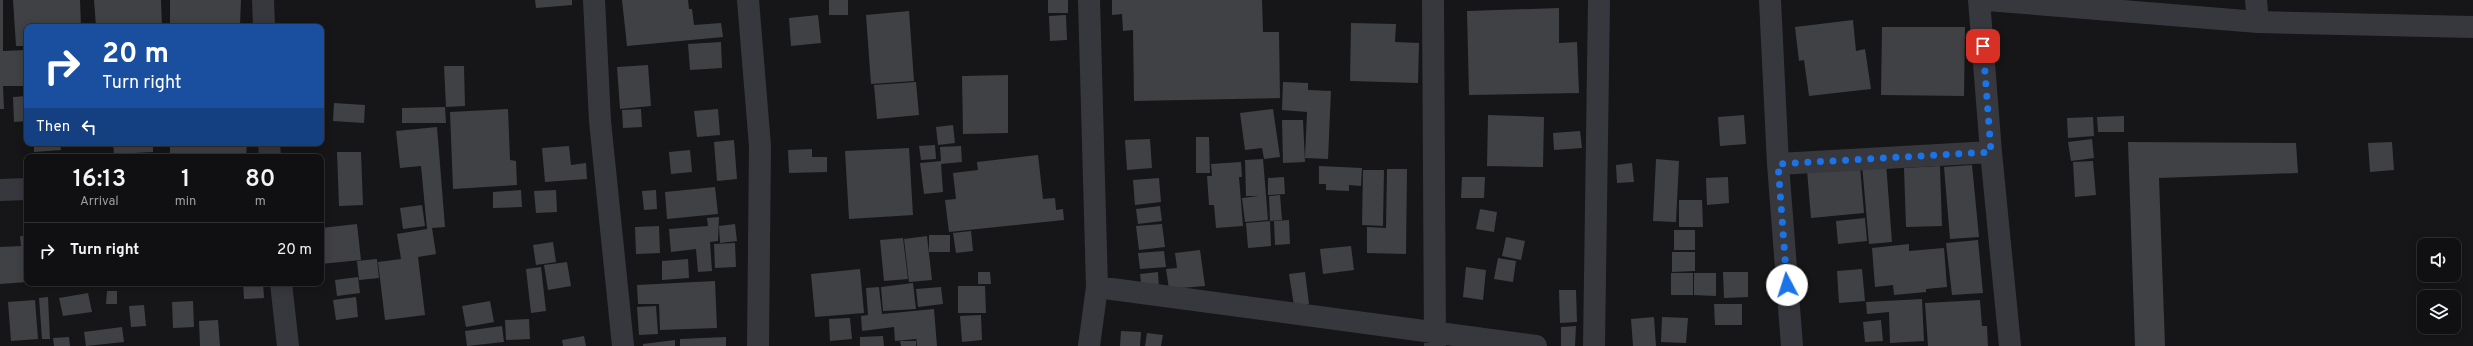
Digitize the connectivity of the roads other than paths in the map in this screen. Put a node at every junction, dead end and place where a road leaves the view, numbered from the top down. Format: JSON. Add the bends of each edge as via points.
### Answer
{"nodes":[{"id":1,"x":263,"y":0,"type":"edge"},
{"id":2,"x":594,"y":0,"type":"edge"},
{"id":3,"x":748,"y":0,"type":"edge"},
{"id":4,"x":1089,"y":0,"type":"edge"},
{"id":5,"x":1433,"y":0,"type":"edge"},
{"id":6,"x":1600,"y":0,"type":"edge"},
{"id":7,"x":1770,"y":0,"type":"edge"},
{"id":8,"x":1979,"y":0,"type":"edge"},
{"id":9,"x":1987,"y":0,"type":"edge"},
{"id":10,"x":2256,"y":0,"type":"edge"},
{"id":11,"x":2258,"y":22,"type":"junction"},
{"id":12,"x":264,"y":24,"type":"edge"},
{"id":13,"x":2473,"y":27,"type":"edge"},
{"id":14,"x":1991,"y":152,"type":"junction"},
{"id":15,"x":1778,"y":164,"type":"junction"},
{"id":16,"x":24,"y":189,"type":"edge"},
{"id":17,"x":0,"y":190,"type":"edge"},
{"id":18,"x":281,"y":286,"type":"edge"},
{"id":19,"x":1097,"y":287,"type":"junction"},
{"id":20,"x":1435,"y":339,"type":"edge"},
{"id":21,"x":288,"y":346,"type":"edge"},
{"id":22,"x":623,"y":346,"type":"edge"},
{"id":23,"x":758,"y":346,"type":"edge"},
{"id":24,"x":1089,"y":346,"type":"edge"},
{"id":25,"x":1536,"y":346,"type":"edge"},
{"id":26,"x":1594,"y":346,"type":"edge"},
{"id":27,"x":1792,"y":346,"type":"edge"},
{"id":28,"x":2010,"y":346,"type":"edge"}],
"edges":[{"from":1,"to":12,"type":"street"},
{"from":2,"to":22,"type":"street","via":[[600,129]]},
{"from":3,"to":23,"type":"street","via":[[760,146]]},
{"from":4,"to":19,"type":"street"},
{"from":5,"to":20,"type":"street"},
{"from":6,"to":26,"type":"street"},
{"from":7,"to":15,"type":"street"},
{"from":8,"to":14,"type":"street"},
{"from":9,"to":11,"type":"street"},
{"from":10,"to":11,"type":"street"},
{"from":11,"to":13,"type":"street"},
{"from":14,"to":15,"type":"street"},
{"from":14,"to":28,"type":"street"},
{"from":15,"to":27,"type":"street"},
{"from":16,"to":17,"type":"street"},
{"from":18,"to":21,"type":"street"},
{"from":19,"to":20,"type":"street"},
{"from":19,"to":24,"type":"street"},
{"from":20,"to":25,"type":"street"}]}
